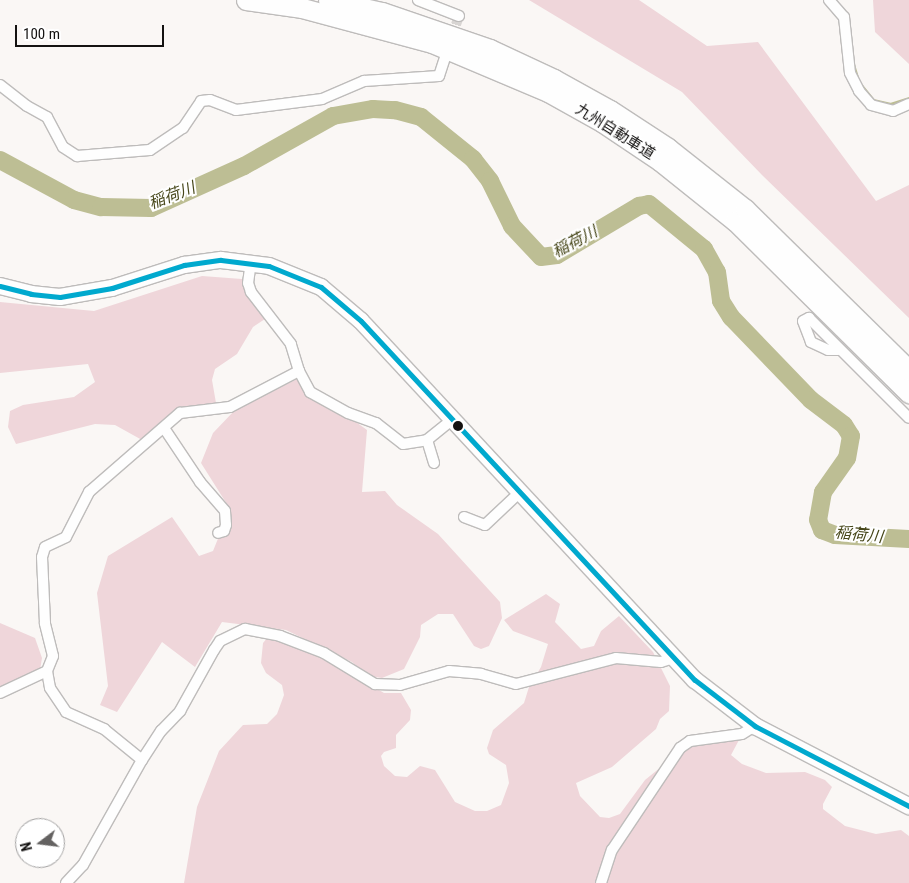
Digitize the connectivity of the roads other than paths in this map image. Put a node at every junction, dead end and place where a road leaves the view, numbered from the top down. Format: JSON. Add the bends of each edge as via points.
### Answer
{"nodes":[{"id":1,"x":246,"y":0,"type":"edge"},
{"id":2,"x":328,"y":0,"type":"edge"},
{"id":3,"x":418,"y":0,"type":"edge"},
{"id":4,"x":829,"y":0,"type":"edge"},
{"id":5,"x":459,"y":16,"type":"dead end"},
{"id":6,"x":445,"y":57,"type":"dead end"},
{"id":7,"x":0,"y":85,"type":"edge"},
{"id":8,"x":909,"y":104,"type":"edge"},
{"id":9,"x":252,"y":262,"type":"junction"},
{"id":10,"x":0,"y":286,"type":"edge"},
{"id":11,"x":838,"y":350,"type":"dead end"},
{"id":12,"x":909,"y":370,"type":"edge"},
{"id":13,"x":299,"y":371,"type":"junction"},
{"id":14,"x":909,"y":393,"type":"edge"},
{"id":15,"x":909,"y":418,"type":"edge"},
{"id":16,"x":452,"y":420,"type":"junction"},
{"id":17,"x":164,"y":428,"type":"junction"},
{"id":18,"x":427,"y":440,"type":"junction"},
{"id":19,"x":434,"y":463,"type":"dead end"},
{"id":20,"x":520,"y":492,"type":"junction"},
{"id":21,"x":464,"y":516,"type":"dead end"},
{"id":22,"x":218,"y":533,"type":"dead end"},
{"id":23,"x":672,"y":658,"type":"junction"},
{"id":24,"x":47,"y":671,"type":"junction"},
{"id":25,"x":0,"y":693,"type":"edge"},
{"id":26,"x":755,"y":726,"type":"junction"},
{"id":27,"x":142,"y":760,"type":"junction"},
{"id":28,"x":909,"y":806,"type":"edge"},
{"id":29,"x":66,"y":883,"type":"edge"},
{"id":30,"x":601,"y":883,"type":"edge"}],
"edges":[{"from":1,"to":14,"type":"highway","name":"九州自動車道","via":[[302,8],[432,43],[548,92],[602,122],[660,160],[735,221]]},
{"from":2,"to":12,"type":"highway","name":"九州自動車道","via":[[382,12],[490,49],[610,110],[668,148],[745,209]]},
{"from":3,"to":5,"type":"street"},
{"from":4,"to":8,"type":"street","via":[[844,18],[850,73],[859,91],[872,105],[893,111]]},
{"from":6,"to":7,"type":"street","via":[[439,76],[364,81],[322,99],[236,110],[210,100],[201,102],[183,128],[150,150],[77,156],[63,147],[48,117]]},
{"from":9,"to":10,"type":"main road","via":[[221,260],[184,266],[112,288],[60,296],[31,294]]},
{"from":9,"to":13,"type":"street","via":[[248,283],[251,292],[291,344]]},
{"from":9,"to":16,"type":"main road","via":[[299,277],[342,302]]},
{"from":11,"to":15,"type":"street"},
{"from":13,"to":17,"type":"street","via":[[230,407],[180,413]]},
{"from":13,"to":18,"type":"street","via":[[310,392],[348,413],[376,423],[403,444]]},
{"from":16,"to":18,"type":"street"},
{"from":16,"to":20,"type":"main road"},
{"from":17,"to":22,"type":"street","via":[[200,482],[225,511],[226,525],[224,531]]},
{"from":17,"to":24,"type":"street","via":[[89,492],[66,537],[45,548],[40,564],[45,623],[53,656]]},
{"from":18,"to":19,"type":"street"},
{"from":20,"to":21,"type":"street","via":[[485,525]]},
{"from":20,"to":23,"type":"main road"},
{"from":23,"to":26,"type":"main road","via":[[734,713]]},
{"from":23,"to":27,"type":"street","via":[[661,662],[616,658],[516,684],[481,674],[449,671],[400,685],[375,684],[324,652],[280,636],[246,629],[220,641],[180,711],[161,731]]},
{"from":24,"to":25,"type":"street"},
{"from":24,"to":27,"type":"street","via":[[50,688],[66,712],[104,729]]},
{"from":26,"to":28,"type":"main road"},
{"from":26,"to":30,"type":"street","via":[[742,734],[690,741],[680,748],[612,850]]},
{"from":27,"to":29,"type":"street","via":[[83,865]]}]}
